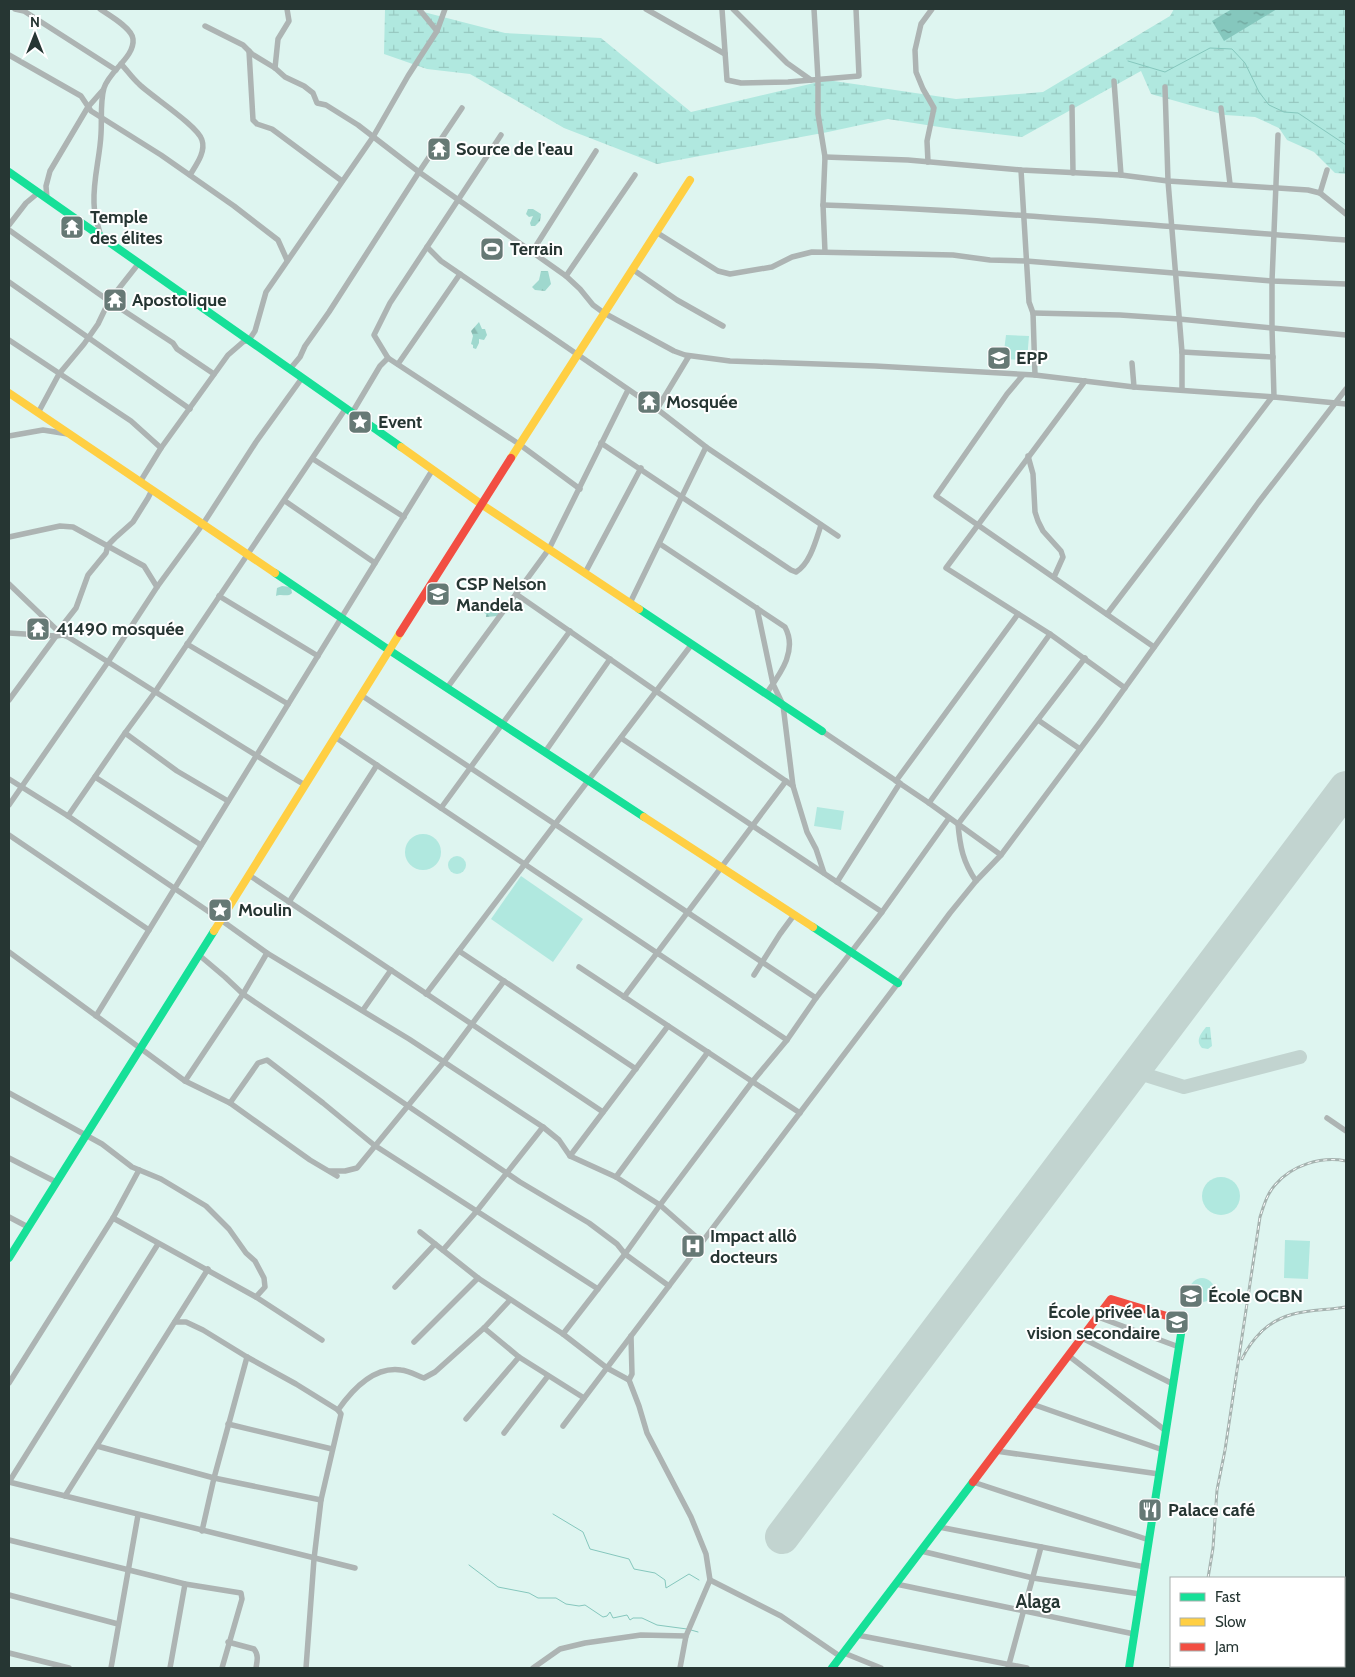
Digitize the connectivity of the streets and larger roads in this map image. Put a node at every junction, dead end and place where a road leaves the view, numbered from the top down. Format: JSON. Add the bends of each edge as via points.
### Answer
{"nodes":[{"id":1,"x":15,"y":9,"type":"edge"},
{"id":2,"x":100,"y":9,"type":"edge"},
{"id":3,"x":287,"y":9,"type":"edge"},
{"id":4,"x":419,"y":9,"type":"edge"},
{"id":5,"x":445,"y":9,"type":"edge"},
{"id":6,"x":646,"y":9,"type":"edge"},
{"id":7,"x":722,"y":9,"type":"edge"},
{"id":8,"x":733,"y":9,"type":"edge"},
{"id":9,"x":814,"y":9,"type":"edge"},
{"id":10,"x":856,"y":9,"type":"edge"},
{"id":11,"x":932,"y":9,"type":"edge"},
{"id":12,"x":205,"y":26,"type":"dead end"},
{"id":13,"x":437,"y":31,"type":"junction"},
{"id":14,"x":248,"y":50,"type":"junction"},
{"id":15,"x":726,"y":54,"type":"junction"},
{"id":16,"x":9,"y":55,"type":"edge"},
{"id":17,"x":121,"y":64,"type":"junction"},
{"id":18,"x":275,"y":68,"type":"junction"},
{"id":19,"x":116,"y":70,"type":"junction"},
{"id":20,"x":818,"y":79,"type":"junction"},
{"id":21,"x":811,"y":80,"type":"junction"},
{"id":22,"x":1114,"y":81,"type":"dead end"},
{"id":23,"x":1165,"y":87,"type":"dead end"},
{"id":24,"x":104,"y":88,"type":"junction"},
{"id":25,"x":88,"y":107,"type":"junction"},
{"id":26,"x":1072,"y":107,"type":"dead end"},
{"id":27,"x":462,"y":108,"type":"dead end"},
{"id":28,"x":1221,"y":108,"type":"dead end"},
{"id":29,"x":102,"y":119,"type":"junction"},
{"id":30,"x":501,"y":135,"type":"dead end"},
{"id":31,"x":1278,"y":135,"type":"dead end"},
{"id":32,"x":373,"y":137,"type":"junction"},
{"id":33,"x":596,"y":151,"type":"dead end"},
{"id":34,"x":825,"y":157,"type":"junction"},
{"id":35,"x":928,"y":162,"type":"junction"},
{"id":36,"x":1021,"y":170,"type":"junction"},
{"id":37,"x":1327,"y":170,"type":"dead end"},
{"id":38,"x":9,"y":172,"type":"edge"},
{"id":39,"x":419,"y":172,"type":"junction"},
{"id":40,"x":1072,"y":173,"type":"junction"},
{"id":41,"x":190,"y":175,"type":"junction"},
{"id":42,"x":635,"y":175,"type":"dead end"},
{"id":43,"x":1121,"y":175,"type":"junction"},
{"id":44,"x":690,"y":180,"type":"dead end"},
{"id":45,"x":342,"y":181,"type":"junction"},
{"id":46,"x":1168,"y":181,"type":"junction"},
{"id":47,"x":1230,"y":184,"type":"junction"},
{"id":48,"x":1276,"y":188,"type":"junction"},
{"id":49,"x":38,"y":192,"type":"junction"},
{"id":50,"x":1320,"y":193,"type":"junction"},
{"id":51,"x":458,"y":198,"type":"junction"},
{"id":52,"x":47,"y":199,"type":"junction"},
{"id":53,"x":823,"y":205,"type":"junction"},
{"id":54,"x":1346,"y":214,"type":"edge"},
{"id":55,"x":1025,"y":216,"type":"junction"},
{"id":56,"x":9,"y":225,"type":"edge"},
{"id":57,"x":1171,"y":227,"type":"junction"},
{"id":58,"x":9,"y":230,"type":"edge"},
{"id":59,"x":656,"y":232,"type":"junction"},
{"id":60,"x":1274,"y":234,"type":"junction"},
{"id":61,"x":101,"y":237,"type":"junction"},
{"id":62,"x":1346,"y":240,"type":"edge"},
{"id":63,"x":427,"y":247,"type":"junction"},
{"id":64,"x":532,"y":252,"type":"junction"},
{"id":65,"x":825,"y":252,"type":"junction"},
{"id":66,"x":288,"y":260,"type":"junction"},
{"id":67,"x":1026,"y":261,"type":"junction"},
{"id":68,"x":139,"y":263,"type":"junction"},
{"id":69,"x":632,"y":269,"type":"junction"},
{"id":70,"x":1176,"y":272,"type":"junction"},
{"id":71,"x":460,"y":274,"type":"junction"},
{"id":72,"x":566,"y":276,"type":"junction"},
{"id":73,"x":1272,"y":281,"type":"junction"},
{"id":74,"x":9,"y":282,"type":"edge"},
{"id":75,"x":1346,"y":284,"type":"edge"},
{"id":76,"x":109,"y":301,"type":"junction"},
{"id":77,"x":604,"y":313,"type":"junction"},
{"id":78,"x":1033,"y":313,"type":"junction"},
{"id":79,"x":1178,"y":319,"type":"junction"},
{"id":80,"x":723,"y":326,"type":"dead end"},
{"id":81,"x":1272,"y":328,"type":"junction"},
{"id":82,"x":1346,"y":335,"type":"edge"},
{"id":83,"x":89,"y":337,"type":"junction"},
{"id":84,"x":9,"y":340,"type":"edge"},
{"id":85,"x":249,"y":340,"type":"junction"},
{"id":86,"x":1182,"y":352,"type":"junction"},
{"id":87,"x":576,"y":356,"type":"junction"},
{"id":88,"x":689,"y":356,"type":"junction"},
{"id":89,"x":1273,"y":357,"type":"junction"},
{"id":90,"x":388,"y":358,"type":"junction"},
{"id":91,"x":1132,"y":363,"type":"dead end"},
{"id":92,"x":398,"y":364,"type":"junction"},
{"id":93,"x":290,"y":369,"type":"junction"},
{"id":94,"x":60,"y":374,"type":"junction"},
{"id":95,"x":214,"y":374,"type":"junction"},
{"id":96,"x":1023,"y":375,"type":"junction"},
{"id":97,"x":1035,"y":375,"type":"junction"},
{"id":98,"x":302,"y":378,"type":"junction"},
{"id":99,"x":1085,"y":381,"type":"junction"},
{"id":100,"x":1134,"y":387,"type":"junction"},
{"id":101,"x":1346,"y":389,"type":"edge"},
{"id":102,"x":628,"y":390,"type":"junction"},
{"id":103,"x":1182,"y":390,"type":"junction"},
{"id":104,"x":9,"y":393,"type":"edge"},
{"id":105,"x":1273,"y":397,"type":"junction"},
{"id":106,"x":195,"y":402,"type":"junction"},
{"id":107,"x":1336,"y":402,"type":"junction"},
{"id":108,"x":181,"y":403,"type":"junction"},
{"id":109,"x":1346,"y":404,"type":"edge"},
{"id":110,"x":190,"y":409,"type":"junction"},
{"id":111,"x":657,"y":409,"type":"junction"},
{"id":112,"x":349,"y":411,"type":"junction"},
{"id":113,"x":38,"y":413,"type":"junction"},
{"id":114,"x":53,"y":423,"type":"junction"},
{"id":115,"x":43,"y":430,"type":"junction"},
{"id":116,"x":69,"y":434,"type":"junction"},
{"id":117,"x":9,"y":436,"type":"edge"},
{"id":118,"x":601,"y":443,"type":"junction"},
{"id":119,"x":519,"y":444,"type":"junction"},
{"id":120,"x":706,"y":447,"type":"junction"},
{"id":121,"x":161,"y":448,"type":"junction"},
{"id":122,"x":1028,"y":456,"type":"junction"},
{"id":123,"x":313,"y":459,"type":"junction"},
{"id":124,"x":641,"y":468,"type":"junction"},
{"id":125,"x":433,"y":469,"type":"junction"},
{"id":126,"x":140,"y":482,"type":"junction"},
{"id":127,"x":580,"y":489,"type":"junction"},
{"id":128,"x":152,"y":490,"type":"junction"},
{"id":129,"x":682,"y":498,"type":"junction"},
{"id":130,"x":285,"y":501,"type":"junction"},
{"id":131,"x":481,"y":504,"type":"junction"},
{"id":132,"x":404,"y":517,"type":"junction"},
{"id":133,"x":203,"y":524,"type":"junction"},
{"id":134,"x":821,"y":525,"type":"junction"},
{"id":135,"x":978,"y":525,"type":"junction"},
{"id":136,"x":838,"y":536,"type":"dead end"},
{"id":137,"x":9,"y":537,"type":"edge"},
{"id":138,"x":660,"y":544,"type":"junction"},
{"id":139,"x":108,"y":546,"type":"junction"},
{"id":140,"x":550,"y":549,"type":"junction"},
{"id":141,"x":248,"y":554,"type":"junction"},
{"id":142,"x":375,"y":563,"type":"junction"},
{"id":143,"x":585,"y":573,"type":"junction"},
{"id":144,"x":1054,"y":577,"type":"junction"},
{"id":145,"x":9,"y":584,"type":"edge"},
{"id":146,"x":156,"y":587,"type":"junction"},
{"id":147,"x":516,"y":594,"type":"junction"},
{"id":148,"x":219,"y":596,"type":"junction"},
{"id":149,"x":630,"y":603,"type":"junction"},
{"id":150,"x":757,"y":608,"type":"junction"},
{"id":151,"x":1018,"y":614,"type":"junction"},
{"id":152,"x":1107,"y":614,"type":"junction"},
{"id":153,"x":342,"y":618,"type":"junction"},
{"id":154,"x":570,"y":632,"type":"junction"},
{"id":155,"x":9,"y":633,"type":"edge"},
{"id":156,"x":59,"y":634,"type":"junction"},
{"id":157,"x":1050,"y":634,"type":"junction"},
{"id":158,"x":187,"y":644,"type":"junction"},
{"id":159,"x":692,"y":644,"type":"junction"},
{"id":160,"x":1154,"y":647,"type":"junction"},
{"id":161,"x":390,"y":650,"type":"junction"},
{"id":162,"x":318,"y":656,"type":"junction"},
{"id":163,"x":1085,"y":658,"type":"junction"},
{"id":164,"x":610,"y":659,"type":"junction"},
{"id":165,"x":108,"y":662,"type":"junction"},
{"id":166,"x":773,"y":684,"type":"junction"},
{"id":167,"x":448,"y":688,"type":"junction"},
{"id":168,"x":1125,"y":688,"type":"junction"},
{"id":169,"x":656,"y":691,"type":"junction"},
{"id":170,"x":155,"y":692,"type":"junction"},
{"id":171,"x":766,"y":694,"type":"junction"},
{"id":172,"x":361,"y":696,"type":"junction"},
{"id":173,"x":9,"y":700,"type":"edge"},
{"id":174,"x":288,"y":704,"type":"junction"},
{"id":175,"x":783,"y":705,"type":"junction"},
{"id":176,"x":1038,"y":720,"type":"junction"},
{"id":177,"x":502,"y":724,"type":"junction"},
{"id":178,"x":822,"y":731,"type":"joint"},
{"id":179,"x":125,"y":732,"type":"junction"},
{"id":180,"x":335,"y":737,"type":"junction"},
{"id":181,"x":621,"y":738,"type":"junction"},
{"id":182,"x":1080,"y":749,"type":"junction"},
{"id":183,"x":545,"y":752,"type":"junction"},
{"id":184,"x":256,"y":756,"type":"junction"},
{"id":185,"x":377,"y":765,"type":"junction"},
{"id":186,"x":470,"y":768,"type":"junction"},
{"id":187,"x":95,"y":777,"type":"junction"},
{"id":188,"x":9,"y":779,"type":"edge"},
{"id":189,"x":588,"y":780,"type":"junction"},
{"id":190,"x":786,"y":781,"type":"junction"},
{"id":191,"x":898,"y":782,"type":"junction"},
{"id":192,"x":305,"y":785,"type":"junction"},
{"id":193,"x":21,"y":786,"type":"junction"},
{"id":194,"x":793,"y":786,"type":"junction"},
{"id":195,"x":228,"y":801,"type":"junction"},
{"id":196,"x":929,"y":803,"type":"junction"},
{"id":197,"x":9,"y":805,"type":"edge"},
{"id":198,"x":441,"y":808,"type":"junction"},
{"id":199,"x":68,"y":816,"type":"junction"},
{"id":200,"x":949,"y":818,"type":"junction"},
{"id":201,"x":555,"y":824,"type":"junction"},
{"id":202,"x":958,"y":824,"type":"junction"},
{"id":203,"x":752,"y":826,"type":"junction"},
{"id":204,"x":9,"y":835,"type":"edge"},
{"id":205,"x":201,"y":846,"type":"junction"},
{"id":206,"x":1001,"y":855,"type":"junction"},
{"id":207,"x":525,"y":864,"type":"junction"},
{"id":208,"x":721,"y":867,"type":"junction"},
{"id":209,"x":824,"y":873,"type":"junction"},
{"id":210,"x":249,"y":875,"type":"junction"},
{"id":211,"x":976,"y":881,"type":"junction"},
{"id":212,"x":837,"y":882,"type":"junction"},
{"id":213,"x":174,"y":889,"type":"junction"},
{"id":214,"x":289,"y":902,"type":"junction"},
{"id":215,"x":882,"y":912,"type":"junction"},
{"id":216,"x":688,"y":913,"type":"junction"},
{"id":217,"x":794,"y":915,"type":"junction"},
{"id":218,"x":221,"y":920,"type":"junction"},
{"id":219,"x":149,"y":930,"type":"junction"},
{"id":220,"x":459,"y":951,"type":"junction"},
{"id":221,"x":9,"y":952,"type":"edge"},
{"id":222,"x":850,"y":952,"type":"junction"},
{"id":223,"x":268,"y":953,"type":"junction"},
{"id":224,"x":657,"y":953,"type":"junction"},
{"id":225,"x":199,"y":955,"type":"junction"},
{"id":226,"x":762,"y":962,"type":"junction"},
{"id":227,"x":579,"y":967,"type":"dead end"},
{"id":228,"x":391,"y":970,"type":"junction"},
{"id":229,"x":754,"y":975,"type":"dead end"},
{"id":230,"x":504,"y":981,"type":"junction"},
{"id":231,"x":898,"y":983,"type":"junction"},
{"id":232,"x":243,"y":994,"type":"junction"},
{"id":233,"x":426,"y":994,"type":"junction"},
{"id":234,"x":624,"y":997,"type":"junction"},
{"id":235,"x":816,"y":998,"type":"junction"},
{"id":236,"x":363,"y":1010,"type":"junction"},
{"id":237,"x":96,"y":1016,"type":"junction"},
{"id":238,"x":472,"y":1025,"type":"junction"},
{"id":239,"x":668,"y":1026,"type":"junction"},
{"id":240,"x":787,"y":1040,"type":"junction"},
{"id":241,"x":140,"y":1048,"type":"junction"},
{"id":242,"x":708,"y":1052,"type":"junction"},
{"id":243,"x":443,"y":1063,"type":"junction"},
{"id":244,"x":636,"y":1069,"type":"junction"},
{"id":245,"x":185,"y":1080,"type":"junction"},
{"id":246,"x":752,"y":1082,"type":"junction"},
{"id":247,"x":9,"y":1093,"type":"edge"},
{"id":248,"x":230,"y":1103,"type":"junction"},
{"id":249,"x":409,"y":1105,"type":"junction"},
{"id":250,"x":603,"y":1112,"type":"junction"},
{"id":251,"x":800,"y":1113,"type":"junction"},
{"id":252,"x":1327,"y":1118,"type":"dead end"},
{"id":253,"x":543,"y":1127,"type":"junction"},
{"id":254,"x":1346,"y":1131,"type":"edge"},
{"id":255,"x":85,"y":1136,"type":"junction"},
{"id":256,"x":374,"y":1145,"type":"junction"},
{"id":257,"x":570,"y":1156,"type":"junction"},
{"id":258,"x":9,"y":1158,"type":"edge"},
{"id":259,"x":139,"y":1170,"type":"junction"},
{"id":260,"x":330,"y":1171,"type":"junction"},
{"id":261,"x":506,"y":1172,"type":"junction"},
{"id":262,"x":337,"y":1176,"type":"dead end"},
{"id":263,"x":616,"y":1177,"type":"junction"},
{"id":264,"x":56,"y":1182,"type":"junction"},
{"id":265,"x":660,"y":1205,"type":"junction"},
{"id":266,"x":476,"y":1212,"type":"junction"},
{"id":267,"x":9,"y":1217,"type":"edge"},
{"id":268,"x":113,"y":1218,"type":"junction"},
{"id":269,"x":28,"y":1228,"type":"junction"},
{"id":270,"x":420,"y":1232,"type":"dead end"},
{"id":271,"x":702,"y":1242,"type":"junction"},
{"id":272,"x":158,"y":1244,"type":"junction"},
{"id":273,"x":435,"y":1244,"type":"junction"},
{"id":274,"x":443,"y":1250,"type":"junction"},
{"id":275,"x":625,"y":1254,"type":"junction"},
{"id":276,"x":9,"y":1258,"type":"edge"},
{"id":277,"x":208,"y":1270,"type":"junction"},
{"id":278,"x":478,"y":1278,"type":"junction"},
{"id":279,"x":669,"y":1286,"type":"junction"},
{"id":280,"x":395,"y":1287,"type":"dead end"},
{"id":281,"x":598,"y":1289,"type":"junction"},
{"id":282,"x":256,"y":1297,"type":"junction"},
{"id":283,"x":510,"y":1300,"type":"junction"},
{"id":284,"x":1098,"y":1317,"type":"junction"},
{"id":285,"x":175,"y":1322,"type":"junction"},
{"id":286,"x":484,"y":1328,"type":"junction"},
{"id":287,"x":563,"y":1334,"type":"junction"},
{"id":288,"x":631,"y":1336,"type":"junction"},
{"id":289,"x":1082,"y":1338,"type":"junction"},
{"id":290,"x":322,"y":1340,"type":"dead end"},
{"id":291,"x":414,"y":1342,"type":"dead end"},
{"id":292,"x":1179,"y":1347,"type":"junction"},
{"id":293,"x":1068,"y":1356,"type":"junction"},
{"id":294,"x":519,"y":1357,"type":"junction"},
{"id":295,"x":247,"y":1358,"type":"junction"},
{"id":296,"x":607,"y":1368,"type":"junction"},
{"id":297,"x":548,"y":1376,"type":"junction"},
{"id":298,"x":628,"y":1380,"type":"junction"},
{"id":299,"x":9,"y":1384,"type":"edge"},
{"id":300,"x":1173,"y":1384,"type":"junction"},
{"id":301,"x":584,"y":1398,"type":"junction"},
{"id":302,"x":1032,"y":1404,"type":"junction"},
{"id":303,"x":338,"y":1410,"type":"junction"},
{"id":304,"x":466,"y":1419,"type":"dead end"},
{"id":305,"x":228,"y":1424,"type":"junction"},
{"id":306,"x":563,"y":1426,"type":"dead end"},
{"id":307,"x":1166,"y":1432,"type":"junction"},
{"id":308,"x":504,"y":1433,"type":"dead end"},
{"id":309,"x":97,"y":1446,"type":"junction"},
{"id":310,"x":332,"y":1449,"type":"junction"},
{"id":311,"x":1163,"y":1450,"type":"junction"},
{"id":312,"x":996,"y":1451,"type":"junction"},
{"id":313,"x":1159,"y":1474,"type":"junction"},
{"id":314,"x":214,"y":1478,"type":"junction"},
{"id":315,"x":9,"y":1482,"type":"edge"},
{"id":316,"x":973,"y":1482,"type":"junction"},
{"id":317,"x":65,"y":1496,"type":"junction"},
{"id":318,"x":321,"y":1500,"type":"junction"},
{"id":319,"x":138,"y":1515,"type":"junction"},
{"id":320,"x":939,"y":1526,"type":"junction"},
{"id":321,"x":202,"y":1531,"type":"junction"},
{"id":322,"x":9,"y":1540,"type":"edge"},
{"id":323,"x":1149,"y":1540,"type":"junction"},
{"id":324,"x":1041,"y":1547,"type":"junction"},
{"id":325,"x":921,"y":1551,"type":"junction"},
{"id":326,"x":314,"y":1559,"type":"junction"},
{"id":327,"x":1145,"y":1567,"type":"junction"},
{"id":328,"x":356,"y":1568,"type":"dead end"},
{"id":329,"x":128,"y":1570,"type":"junction"},
{"id":330,"x":1032,"y":1578,"type":"junction"},
{"id":331,"x":710,"y":1580,"type":"junction"},
{"id":332,"x":185,"y":1584,"type":"junction"},
{"id":333,"x":896,"y":1584,"type":"junction"},
{"id":334,"x":1140,"y":1594,"type":"junction"},
{"id":335,"x":9,"y":1595,"type":"edge"},
{"id":336,"x":1024,"y":1611,"type":"junction"},
{"id":337,"x":118,"y":1624,"type":"junction"},
{"id":338,"x":1134,"y":1634,"type":"junction"},
{"id":339,"x":857,"y":1635,"type":"junction"},
{"id":340,"x":686,"y":1636,"type":"junction"},
{"id":341,"x":228,"y":1642,"type":"junction"},
{"id":342,"x":9,"y":1653,"type":"edge"},
{"id":343,"x":842,"y":1655,"type":"junction"},
{"id":344,"x":51,"y":1666,"type":"edge"},
{"id":345,"x":1009,"y":1666,"type":"edge"},
{"id":346,"x":70,"y":1668,"type":"edge"},
{"id":347,"x":111,"y":1668,"type":"edge"},
{"id":348,"x":170,"y":1668,"type":"edge"},
{"id":349,"x":222,"y":1668,"type":"edge"},
{"id":350,"x":256,"y":1668,"type":"edge"},
{"id":351,"x":306,"y":1668,"type":"edge"},
{"id":352,"x":533,"y":1668,"type":"edge"},
{"id":353,"x":680,"y":1668,"type":"edge"},
{"id":354,"x":832,"y":1668,"type":"edge"},
{"id":355,"x":881,"y":1668,"type":"edge"},
{"id":356,"x":1027,"y":1668,"type":"edge"},
{"id":357,"x":1129,"y":1668,"type":"edge"}],
"edges":[{"from":1,"to":19,"type":"street","via":[[24,11]]},
{"from":2,"to":17,"type":"street","via":[[133,36],[129,54]]},
{"from":3,"to":18,"type":"street","via":[[289,21],[278,39]]},
{"from":4,"to":13,"type":"street"},
{"from":5,"to":13,"type":"street"},
{"from":6,"to":15,"type":"street"},
{"from":7,"to":15,"type":"street"},
{"from":8,"to":21,"type":"street","via":[[787,63]]},
{"from":9,"to":20,"type":"street"},
{"from":10,"to":20,"type":"street","via":[[859,76]]},
{"from":11,"to":35,"type":"street","via":[[921,24],[915,50],[916,72],[934,108],[927,141]]},
{"from":12,"to":14,"type":"street"},
{"from":13,"to":32,"type":"street"},
{"from":14,"to":18,"type":"street"},
{"from":14,"to":45,"type":"street","via":[[253,120],[272,129]]},
{"from":15,"to":21,"type":"street","via":[[727,80],[741,83]]},
{"from":16,"to":25,"type":"street","via":[[82,96]]},
{"from":17,"to":19,"type":"street"},
{"from":17,"to":41,"type":"street","via":[[138,84],[192,127],[202,139],[202,154]]},
{"from":18,"to":32,"type":"street","via":[[310,91],[317,103],[326,105]]},
{"from":19,"to":24,"type":"street"},
{"from":20,"to":21,"type":"street"},
{"from":20,"to":34,"type":"street","via":[[818,114]]},
{"from":22,"to":43,"type":"street"},
{"from":23,"to":46,"type":"street"},
{"from":24,"to":25,"type":"street"},
{"from":24,"to":29,"type":"street"},
{"from":25,"to":29,"type":"street"},
{"from":25,"to":52,"type":"street","via":[[50,171]]},
{"from":26,"to":40,"type":"street"},
{"from":27,"to":39,"type":"street"},
{"from":28,"to":47,"type":"street"},
{"from":29,"to":41,"type":"street"},
{"from":29,"to":61,"type":"street","via":[[94,185],[94,204]]},
{"from":30,"to":51,"type":"street"},
{"from":31,"to":48,"type":"street"},
{"from":32,"to":39,"type":"street"},
{"from":32,"to":45,"type":"street"},
{"from":33,"to":64,"type":"street"},
{"from":34,"to":35,"type":"street"},
{"from":34,"to":53,"type":"street"},
{"from":35,"to":36,"type":"street"},
{"from":36,"to":40,"type":"street"},
{"from":36,"to":55,"type":"street"},
{"from":37,"to":50,"type":"street"},
{"from":38,"to":49,"type":"street"},
{"from":39,"to":51,"type":"street"},
{"from":39,"to":93,"type":"street"},
{"from":40,"to":43,"type":"street"},
{"from":41,"to":66,"type":"street","via":[[278,240]]},
{"from":42,"to":72,"type":"street"},
{"from":43,"to":46,"type":"street"},
{"from":44,"to":59,"type":"street"},
{"from":45,"to":66,"type":"street"},
{"from":46,"to":47,"type":"street"},
{"from":46,"to":57,"type":"street"},
{"from":47,"to":48,"type":"street"},
{"from":48,"to":50,"type":"street"},
{"from":48,"to":60,"type":"street"},
{"from":49,"to":52,"type":"street"},
{"from":49,"to":56,"type":"street"},
{"from":50,"to":54,"type":"street"},
{"from":51,"to":63,"type":"street"},
{"from":51,"to":64,"type":"street"},
{"from":52,"to":61,"type":"street"},
{"from":53,"to":55,"type":"street"},
{"from":53,"to":65,"type":"street"},
{"from":55,"to":57,"type":"street"},
{"from":55,"to":67,"type":"street"},
{"from":57,"to":60,"type":"street"},
{"from":57,"to":70,"type":"street"},
{"from":58,"to":76,"type":"street"},
{"from":59,"to":65,"type":"street","via":[[724,273],[772,267],[802,254]]},
{"from":59,"to":69,"type":"street"},
{"from":60,"to":62,"type":"street"},
{"from":60,"to":73,"type":"street"},
{"from":61,"to":68,"type":"street"},
{"from":63,"to":71,"type":"street"},
{"from":63,"to":90,"type":"street","via":[[376,329],[376,340]]},
{"from":64,"to":72,"type":"street"},
{"from":65,"to":67,"type":"street","via":[[953,255]]},
{"from":66,"to":85,"type":"street","via":[[266,292],[258,325]]},
{"from":67,"to":70,"type":"street"},
{"from":67,"to":78,"type":"street"},
{"from":68,"to":76,"type":"street"},
{"from":68,"to":85,"type":"street"},
{"from":69,"to":77,"type":"street"},
{"from":69,"to":80,"type":"street"},
{"from":70,"to":73,"type":"street"},
{"from":70,"to":79,"type":"street"},
{"from":71,"to":87,"type":"street"},
{"from":71,"to":92,"type":"street"},
{"from":72,"to":77,"type":"street"},
{"from":73,"to":75,"type":"street"},
{"from":73,"to":81,"type":"street"},
{"from":74,"to":83,"type":"street"},
{"from":76,"to":83,"type":"street"},
{"from":76,"to":95,"type":"street"},
{"from":77,"to":87,"type":"street"},
{"from":77,"to":88,"type":"street"},
{"from":78,"to":79,"type":"street"},
{"from":78,"to":97,"type":"street"},
{"from":79,"to":81,"type":"street"},
{"from":79,"to":86,"type":"street"},
{"from":81,"to":82,"type":"street"},
{"from":81,"to":89,"type":"street"},
{"from":83,"to":94,"type":"street"},
{"from":83,"to":108,"type":"street"},
{"from":84,"to":94,"type":"street"},
{"from":85,"to":93,"type":"street"},
{"from":85,"to":95,"type":"street","via":[[228,354]]},
{"from":86,"to":89,"type":"street"},
{"from":86,"to":103,"type":"street"},
{"from":87,"to":102,"type":"street"},
{"from":87,"to":119,"type":"street"},
{"from":88,"to":96,"type":"street","via":[[730,361]]},
{"from":88,"to":111,"type":"street"},
{"from":89,"to":105,"type":"street"},
{"from":90,"to":92,"type":"street"},
{"from":90,"to":112,"type":"street"},
{"from":91,"to":100,"type":"street"},
{"from":92,"to":119,"type":"street"},
{"from":93,"to":98,"type":"street"},
{"from":94,"to":113,"type":"street"},
{"from":94,"to":121,"type":"street","via":[[131,421]]},
{"from":95,"to":106,"type":"street"},
{"from":96,"to":97,"type":"street"},
{"from":96,"to":135,"type":"street","via":[[936,496]]},
{"from":97,"to":99,"type":"street"},
{"from":98,"to":112,"type":"street"},
{"from":98,"to":133,"type":"street"},
{"from":99,"to":100,"type":"street"},
{"from":99,"to":122,"type":"street"},
{"from":100,"to":103,"type":"street"},
{"from":101,"to":107,"type":"street"},
{"from":102,"to":111,"type":"street"},
{"from":102,"to":118,"type":"street"},
{"from":103,"to":105,"type":"street"},
{"from":104,"to":113,"type":"street"},
{"from":105,"to":107,"type":"street"},
{"from":105,"to":152,"type":"street"},
{"from":106,"to":108,"type":"street"},
{"from":106,"to":110,"type":"street"},
{"from":107,"to":109,"type":"street"},
{"from":107,"to":160,"type":"street"},
{"from":108,"to":110,"type":"street"},
{"from":110,"to":121,"type":"street"},
{"from":111,"to":120,"type":"street"},
{"from":112,"to":123,"type":"street"},
{"from":112,"to":125,"type":"street"},
{"from":113,"to":114,"type":"street"},
{"from":114,"to":115,"type":"street"},
{"from":114,"to":116,"type":"street"},
{"from":115,"to":116,"type":"street"},
{"from":115,"to":117,"type":"street"},
{"from":116,"to":126,"type":"street"},
{"from":118,"to":124,"type":"street"},
{"from":118,"to":127,"type":"street"},
{"from":119,"to":127,"type":"street"},
{"from":119,"to":131,"type":"street"},
{"from":120,"to":129,"type":"street"},
{"from":120,"to":134,"type":"street"},
{"from":121,"to":126,"type":"street"},
{"from":122,"to":135,"type":"street"},
{"from":122,"to":144,"type":"street","via":[[1038,521],[1063,557]]},
{"from":123,"to":130,"type":"street"},
{"from":123,"to":132,"type":"street"},
{"from":124,"to":129,"type":"street"},
{"from":124,"to":143,"type":"street"},
{"from":125,"to":131,"type":"street"},
{"from":125,"to":132,"type":"street"},
{"from":126,"to":128,"type":"street"},
{"from":127,"to":140,"type":"street"},
{"from":128,"to":133,"type":"street"},
{"from":128,"to":139,"type":"street","via":[[133,522]]},
{"from":129,"to":134,"type":"street","via":[[796,572],[808,558]]},
{"from":129,"to":138,"type":"street"},
{"from":130,"to":141,"type":"street"},
{"from":130,"to":142,"type":"street"},
{"from":131,"to":140,"type":"street"},
{"from":131,"to":161,"type":"street"},
{"from":132,"to":142,"type":"street"},
{"from":133,"to":141,"type":"street"},
{"from":133,"to":146,"type":"street"},
{"from":134,"to":136,"type":"street"},
{"from":135,"to":144,"type":"street"},
{"from":135,"to":151,"type":"street","via":[[946,568]]},
{"from":137,"to":139,"type":"street","via":[[60,526],[72,527]]},
{"from":138,"to":149,"type":"street"},
{"from":138,"to":150,"type":"street"},
{"from":139,"to":146,"type":"street","via":[[144,566]]},
{"from":139,"to":156,"type":"street","via":[[88,575],[76,608]]},
{"from":140,"to":143,"type":"street"},
{"from":140,"to":147,"type":"street"},
{"from":141,"to":148,"type":"street"},
{"from":141,"to":153,"type":"street"},
{"from":142,"to":153,"type":"street"},
{"from":143,"to":149,"type":"street"},
{"from":144,"to":152,"type":"street"},
{"from":145,"to":156,"type":"street"},
{"from":146,"to":165,"type":"street"},
{"from":147,"to":154,"type":"street"},
{"from":147,"to":167,"type":"street"},
{"from":148,"to":158,"type":"street"},
{"from":148,"to":162,"type":"street"},
{"from":149,"to":159,"type":"street"},
{"from":150,"to":166,"type":"street"},
{"from":150,"to":166,"type":"street","via":[[785,627],[788,634],[787,659]]},
{"from":151,"to":157,"type":"street"},
{"from":151,"to":191,"type":"street"},
{"from":152,"to":160,"type":"street"},
{"from":153,"to":161,"type":"street"},
{"from":153,"to":162,"type":"street"},
{"from":154,"to":164,"type":"street"},
{"from":154,"to":177,"type":"street"},
{"from":155,"to":156,"type":"street"},
{"from":156,"to":165,"type":"street"},
{"from":156,"to":173,"type":"street"},
{"from":157,"to":163,"type":"street"},
{"from":157,"to":196,"type":"street"},
{"from":158,"to":170,"type":"street"},
{"from":158,"to":174,"type":"street"},
{"from":159,"to":169,"type":"street"},
{"from":159,"to":171,"type":"street"},
{"from":160,"to":168,"type":"street"},
{"from":161,"to":167,"type":"street"},
{"from":161,"to":172,"type":"street"},
{"from":162,"to":174,"type":"street"},
{"from":163,"to":168,"type":"street"},
{"from":163,"to":176,"type":"street"},
{"from":164,"to":169,"type":"street"},
{"from":164,"to":183,"type":"street"},
{"from":165,"to":170,"type":"street"},
{"from":165,"to":193,"type":"street"},
{"from":166,"to":171,"type":"street"},
{"from":166,"to":175,"type":"street"},
{"from":167,"to":177,"type":"street"},
{"from":168,"to":182,"type":"street"},
{"from":169,"to":181,"type":"street"},
{"from":169,"to":190,"type":"street"},
{"from":170,"to":179,"type":"street"},
{"from":170,"to":184,"type":"street"},
{"from":171,"to":175,"type":"street"},
{"from":172,"to":180,"type":"street"},
{"from":172,"to":186,"type":"street"},
{"from":174,"to":184,"type":"street"},
{"from":175,"to":178,"type":"street"},
{"from":175,"to":194,"type":"street"},
{"from":176,"to":182,"type":"street"},
{"from":176,"to":202,"type":"street"},
{"from":177,"to":183,"type":"street"},
{"from":177,"to":186,"type":"street"},
{"from":178,"to":191,"type":"street"},
{"from":179,"to":187,"type":"street"},
{"from":179,"to":195,"type":"street","via":[[177,771]]},
{"from":180,"to":185,"type":"street"},
{"from":180,"to":192,"type":"street"},
{"from":181,"to":189,"type":"street"},
{"from":181,"to":203,"type":"street"},
{"from":182,"to":206,"type":"street"},
{"from":183,"to":189,"type":"street"},
{"from":184,"to":192,"type":"street"},
{"from":184,"to":195,"type":"street"},
{"from":185,"to":198,"type":"street"},
{"from":185,"to":214,"type":"street"},
{"from":186,"to":198,"type":"street"},
{"from":186,"to":201,"type":"street"},
{"from":187,"to":199,"type":"street"},
{"from":187,"to":205,"type":"street"},
{"from":188,"to":193,"type":"street"},
{"from":189,"to":201,"type":"street"},
{"from":189,"to":208,"type":"street"},
{"from":190,"to":194,"type":"street"},
{"from":190,"to":203,"type":"street"},
{"from":191,"to":196,"type":"street"},
{"from":191,"to":212,"type":"street"},
{"from":192,"to":210,"type":"street"},
{"from":193,"to":197,"type":"street"},
{"from":193,"to":199,"type":"street"},
{"from":194,"to":209,"type":"street"},
{"from":195,"to":205,"type":"street"},
{"from":196,"to":200,"type":"street"},
{"from":198,"to":207,"type":"street"},
{"from":199,"to":213,"type":"street"},
{"from":200,"to":202,"type":"street"},
{"from":200,"to":215,"type":"street"},
{"from":201,"to":207,"type":"street"},
{"from":201,"to":216,"type":"street"},
{"from":202,"to":206,"type":"street"},
{"from":202,"to":211,"type":"street","via":[[966,866]]},
{"from":203,"to":208,"type":"street"},
{"from":203,"to":209,"type":"street"},
{"from":204,"to":219,"type":"street"},
{"from":205,"to":213,"type":"street"},
{"from":206,"to":211,"type":"street"},
{"from":207,"to":220,"type":"street"},
{"from":207,"to":224,"type":"street"},
{"from":208,"to":216,"type":"street"},
{"from":208,"to":217,"type":"street"},
{"from":209,"to":212,"type":"street"},
{"from":210,"to":214,"type":"street"},
{"from":210,"to":218,"type":"street"},
{"from":211,"to":231,"type":"street"},
{"from":212,"to":215,"type":"street"},
{"from":213,"to":218,"type":"street"},
{"from":213,"to":219,"type":"street"},
{"from":214,"to":228,"type":"street"},
{"from":215,"to":222,"type":"street"},
{"from":216,"to":224,"type":"street"},
{"from":216,"to":226,"type":"street"},
{"from":217,"to":222,"type":"street"},
{"from":217,"to":226,"type":"street"},
{"from":218,"to":223,"type":"street"},
{"from":218,"to":225,"type":"street"},
{"from":219,"to":237,"type":"street"},
{"from":220,"to":230,"type":"street"},
{"from":220,"to":233,"type":"street"},
{"from":221,"to":237,"type":"street"},
{"from":222,"to":231,"type":"street"},
{"from":222,"to":235,"type":"street"},
{"from":223,"to":232,"type":"street"},
{"from":223,"to":236,"type":"street"},
{"from":224,"to":234,"type":"street"},
{"from":224,"to":240,"type":"street"},
{"from":225,"to":232,"type":"street"},
{"from":225,"to":241,"type":"street"},
{"from":226,"to":229,"type":"street"},
{"from":226,"to":235,"type":"street"},
{"from":227,"to":234,"type":"street"},
{"from":228,"to":233,"type":"street"},
{"from":228,"to":236,"type":"street"},
{"from":230,"to":238,"type":"street"},
{"from":230,"to":244,"type":"street"},
{"from":231,"to":251,"type":"street"},
{"from":232,"to":245,"type":"street"},
{"from":232,"to":249,"type":"street"},
{"from":233,"to":238,"type":"street"},
{"from":234,"to":239,"type":"street"},
{"from":235,"to":240,"type":"street"},
{"from":236,"to":243,"type":"street"},
{"from":237,"to":241,"type":"street"},
{"from":238,"to":243,"type":"street"},
{"from":238,"to":250,"type":"street"},
{"from":239,"to":242,"type":"street"},
{"from":239,"to":244,"type":"street"},
{"from":240,"to":246,"type":"street"},
{"from":241,"to":245,"type":"street"},
{"from":241,"to":255,"type":"street"},
{"from":242,"to":246,"type":"street"},
{"from":242,"to":263,"type":"street"},
{"from":243,"to":249,"type":"street"},
{"from":243,"to":253,"type":"street"},
{"from":244,"to":250,"type":"street"},
{"from":245,"to":248,"type":"street"},
{"from":246,"to":251,"type":"street"},
{"from":246,"to":265,"type":"street"},
{"from":247,"to":255,"type":"street"},
{"from":248,"to":256,"type":"street","via":[[258,1063],[267,1060]]},
{"from":248,"to":260,"type":"street"},
{"from":249,"to":256,"type":"street"},
{"from":249,"to":261,"type":"street"},
{"from":250,"to":257,"type":"street"},
{"from":251,"to":271,"type":"street"},
{"from":252,"to":254,"type":"street"},
{"from":253,"to":257,"type":"street","via":[[559,1140]]},
{"from":253,"to":261,"type":"street"},
{"from":255,"to":259,"type":"street"},
{"from":255,"to":264,"type":"street"},
{"from":256,"to":260,"type":"street","via":[[357,1168]]},
{"from":256,"to":266,"type":"street"},
{"from":257,"to":263,"type":"street"},
{"from":258,"to":264,"type":"street"},
{"from":259,"to":268,"type":"street"},
{"from":259,"to":282,"type":"street","via":[[206,1206],[229,1228],[264,1278],[265,1287]]},
{"from":260,"to":262,"type":"street"},
{"from":261,"to":266,"type":"street"},
{"from":261,"to":275,"type":"street","via":[[589,1223]]},
{"from":263,"to":265,"type":"street"},
{"from":264,"to":269,"type":"street"},
{"from":265,"to":271,"type":"street"},
{"from":265,"to":275,"type":"street"},
{"from":266,"to":274,"type":"street"},
{"from":266,"to":281,"type":"street"},
{"from":267,"to":269,"type":"street"},
{"from":268,"to":272,"type":"street"},
{"from":268,"to":299,"type":"street"},
{"from":269,"to":276,"type":"street"},
{"from":270,"to":273,"type":"street"},
{"from":271,"to":279,"type":"street"},
{"from":272,"to":277,"type":"street"},
{"from":272,"to":315,"type":"street"},
{"from":273,"to":274,"type":"street"},
{"from":273,"to":280,"type":"street"},
{"from":274,"to":278,"type":"street"},
{"from":275,"to":279,"type":"street"},
{"from":275,"to":281,"type":"street"},
{"from":277,"to":282,"type":"street"},
{"from":277,"to":285,"type":"street"},
{"from":278,"to":283,"type":"street"},
{"from":278,"to":291,"type":"street"},
{"from":279,"to":288,"type":"street"},
{"from":281,"to":287,"type":"street"},
{"from":282,"to":290,"type":"street"},
{"from":283,"to":286,"type":"street"},
{"from":283,"to":287,"type":"street"},
{"from":284,"to":289,"type":"street"},
{"from":284,"to":292,"type":"street"},
{"from":284,"to":292,"type":"street","via":[[1111,1299],[1183,1321]]},
{"from":285,"to":295,"type":"street","via":[[186,1322],[203,1330]]},
{"from":285,"to":309,"type":"street"},
{"from":286,"to":294,"type":"street"},
{"from":286,"to":303,"type":"street","via":[[429,1376],[422,1377],[399,1369],[386,1371],[367,1379],[346,1397]]},
{"from":287,"to":296,"type":"street"},
{"from":288,"to":296,"type":"street"},
{"from":288,"to":298,"type":"street","via":[[632,1374]]},
{"from":289,"to":293,"type":"street"},
{"from":289,"to":300,"type":"street"},
{"from":292,"to":300,"type":"street"},
{"from":293,"to":302,"type":"street"},
{"from":293,"to":307,"type":"street"},
{"from":294,"to":297,"type":"street"},
{"from":294,"to":304,"type":"street"},
{"from":295,"to":303,"type":"street"},
{"from":295,"to":305,"type":"street"},
{"from":296,"to":298,"type":"street"},
{"from":296,"to":301,"type":"street"},
{"from":297,"to":301,"type":"street"},
{"from":297,"to":308,"type":"street"},
{"from":298,"to":331,"type":"street","via":[[647,1433],[691,1517],[706,1554]]},
{"from":300,"to":307,"type":"street"},
{"from":301,"to":306,"type":"street"},
{"from":302,"to":311,"type":"street"},
{"from":302,"to":312,"type":"street"},
{"from":303,"to":310,"type":"street","via":[[341,1418]]},
{"from":305,"to":310,"type":"street"},
{"from":305,"to":314,"type":"street"},
{"from":307,"to":311,"type":"street"},
{"from":309,"to":314,"type":"street"},
{"from":309,"to":317,"type":"street"},
{"from":310,"to":318,"type":"street"},
{"from":311,"to":313,"type":"street"},
{"from":312,"to":313,"type":"street"},
{"from":312,"to":316,"type":"street"},
{"from":313,"to":323,"type":"street"},
{"from":314,"to":318,"type":"street"},
{"from":314,"to":321,"type":"street"},
{"from":315,"to":317,"type":"street"},
{"from":316,"to":320,"type":"street"},
{"from":316,"to":323,"type":"street"},
{"from":317,"to":319,"type":"street"},
{"from":318,"to":326,"type":"street"},
{"from":319,"to":321,"type":"street"},
{"from":319,"to":329,"type":"street"},
{"from":320,"to":324,"type":"street"},
{"from":320,"to":325,"type":"street"},
{"from":321,"to":326,"type":"street"},
{"from":322,"to":329,"type":"street"},
{"from":323,"to":327,"type":"street"},
{"from":324,"to":327,"type":"street"},
{"from":324,"to":330,"type":"street"},
{"from":325,"to":330,"type":"street"},
{"from":325,"to":333,"type":"street"},
{"from":326,"to":328,"type":"street"},
{"from":326,"to":351,"type":"street"},
{"from":327,"to":334,"type":"street"},
{"from":329,"to":332,"type":"street"},
{"from":329,"to":337,"type":"street"},
{"from":330,"to":334,"type":"street"},
{"from":330,"to":336,"type":"street"},
{"from":331,"to":340,"type":"street"},
{"from":331,"to":343,"type":"street","via":[[781,1616]]},
{"from":332,"to":341,"type":"street","via":[[241,1593],[242,1600]]},
{"from":332,"to":348,"type":"street"},
{"from":333,"to":336,"type":"street"},
{"from":333,"to":339,"type":"street"},
{"from":334,"to":338,"type":"street"},
{"from":335,"to":337,"type":"street"},
{"from":336,"to":338,"type":"street"},
{"from":336,"to":345,"type":"street"},
{"from":337,"to":347,"type":"street"},
{"from":338,"to":357,"type":"street"},
{"from":339,"to":343,"type":"street"},
{"from":339,"to":345,"type":"street"},
{"from":340,"to":352,"type":"street","via":[[641,1635],[585,1643],[560,1650]]},
{"from":340,"to":353,"type":"street"},
{"from":341,"to":349,"type":"street"},
{"from":341,"to":350,"type":"street","via":[[254,1650],[258,1660]]},
{"from":342,"to":344,"type":"street"},
{"from":343,"to":354,"type":"street"},
{"from":343,"to":355,"type":"street"},
{"from":344,"to":346,"type":"street"},
{"from":345,"to":356,"type":"street"}]}
